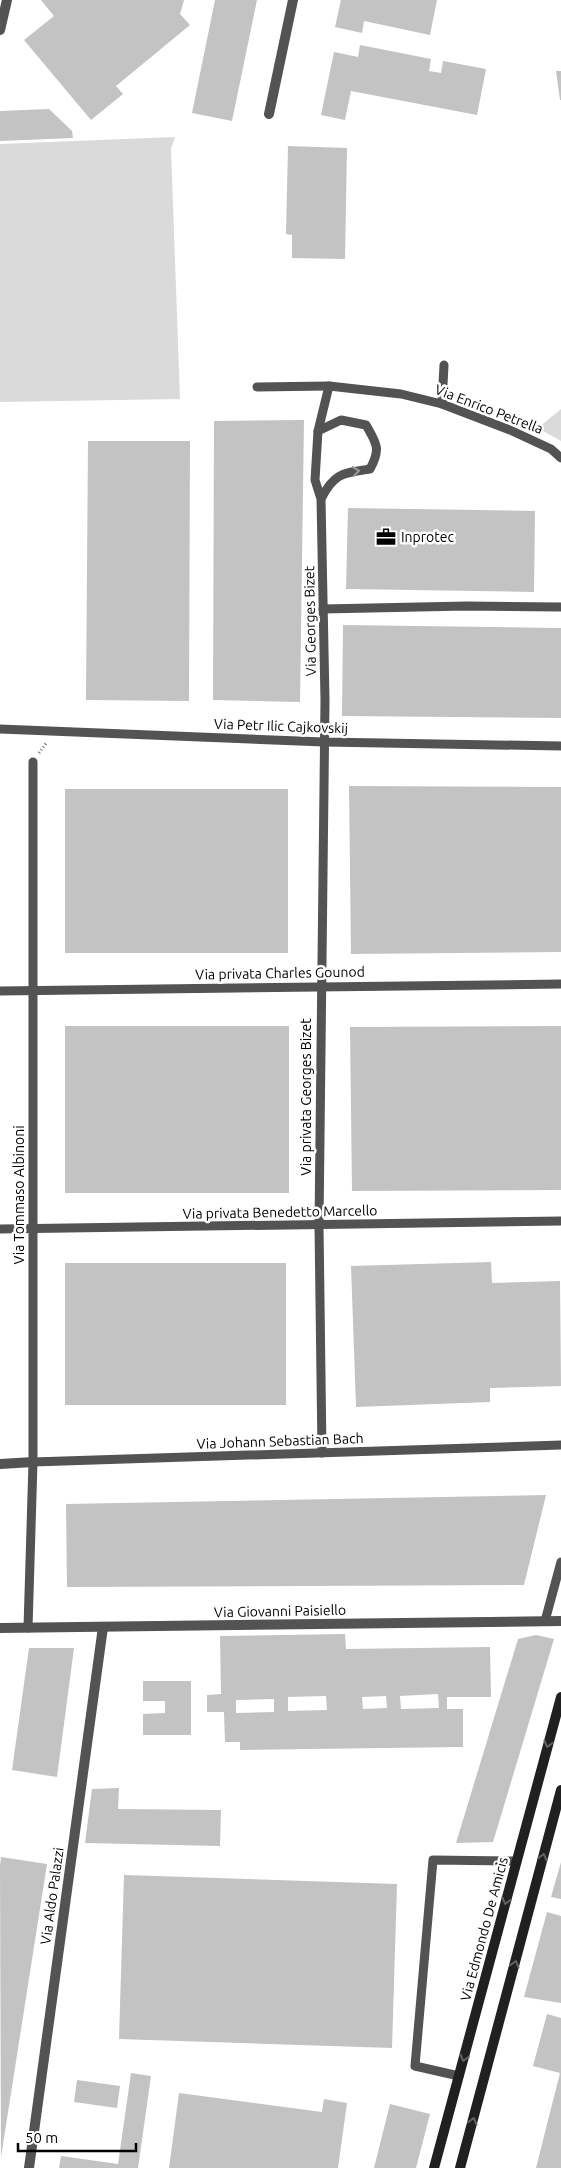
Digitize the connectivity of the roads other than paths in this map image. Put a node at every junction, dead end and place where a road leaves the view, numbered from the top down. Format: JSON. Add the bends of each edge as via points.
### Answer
{"nodes":[{"id":1,"x":7,"y":0,"type":"edge"},
{"id":2,"x":293,"y":0,"type":"edge"},
{"id":3,"x":0,"y":30,"type":"edge"},
{"id":4,"x":269,"y":114,"type":"dead end"},
{"id":5,"x":444,"y":365,"type":"dead end"},
{"id":6,"x":329,"y":386,"type":"junction"},
{"id":7,"x":256,"y":387,"type":"dead end"},
{"id":8,"x":442,"y":404,"type":"junction"},
{"id":9,"x":318,"y":431,"type":"junction"},
{"id":10,"x":561,"y":458,"type":"edge"},
{"id":11,"x":321,"y":499,"type":"junction"},
{"id":12,"x":561,"y":608,"type":"edge"},
{"id":13,"x":323,"y":609,"type":"junction"},
{"id":14,"x":0,"y":729,"type":"edge"},
{"id":15,"x":324,"y":742,"type":"junction"},
{"id":16,"x":561,"y":746,"type":"edge"},
{"id":17,"x":33,"y":762,"type":"road end"},
{"id":18,"x":561,"y":984,"type":"edge"},
{"id":19,"x":320,"y":987,"type":"junction"},
{"id":20,"x":0,"y":990,"type":"edge"},
{"id":21,"x":33,"y":990,"type":"junction"},
{"id":22,"x":561,"y":1220,"type":"edge"},
{"id":23,"x":319,"y":1225,"type":"junction"},
{"id":24,"x":0,"y":1229,"type":"edge"},
{"id":25,"x":33,"y":1230,"type":"junction"},
{"id":26,"x":561,"y":1445,"type":"edge"},
{"id":27,"x":322,"y":1453,"type":"junction"},
{"id":28,"x":33,"y":1462,"type":"junction"},
{"id":29,"x":0,"y":1464,"type":"edge"},
{"id":30,"x":561,"y":1562,"type":"edge"},
{"id":31,"x":545,"y":1621,"type":"junction"},
{"id":32,"x":561,"y":1621,"type":"edge"},
{"id":33,"x":103,"y":1627,"type":"junction"},
{"id":34,"x":0,"y":1628,"type":"edge"},
{"id":35,"x":28,"y":1628,"type":"junction"},
{"id":36,"x":561,"y":1697,"type":"edge"},
{"id":37,"x":561,"y":1790,"type":"edge"},
{"id":38,"x":517,"y":1861,"type":"junction"},
{"id":39,"x":459,"y":2076,"type":"junction"},
{"id":40,"x":29,"y":2168,"type":"edge"},
{"id":41,"x":434,"y":2168,"type":"edge"},
{"id":42,"x":460,"y":2168,"type":"edge"}],
"edges":[{"from":1,"to":3,"type":"street"},
{"from":2,"to":4,"type":"street"},
{"from":5,"to":8,"type":"lane"},
{"from":6,"to":7,"type":"lane","name":"Via Enrico Petrella"},
{"from":6,"to":8,"type":"lane","name":"Via Enrico Petrella","via":[[401,394]]},
{"from":6,"to":9,"type":"lane"},
{"from":8,"to":10,"type":"lane","name":"Via Enrico Petrella","via":[[510,430],[551,449]]},
{"from":9,"to":11,"type":"lane","name":"Via Georges Bizet","via":[[315,480]]},
{"from":11,"to":9,"type":"lane","one_way":true,"via":[[330,482],[342,473],[370,469],[377,445],[366,426],[341,420]]},
{"from":11,"to":13,"type":"lane","name":"Via Georges Bizet"},
{"from":12,"to":13,"type":"lane"},
{"from":13,"to":15,"type":"lane","name":"Via Georges Bizet"},
{"from":14,"to":15,"type":"lane","name":"Via Petr Ilic Cajkovskij"},
{"from":15,"to":16,"type":"lane","name":"Via Petr Ilic Cajkovskij"},
{"from":15,"to":19,"type":"lane","name":"Via privata Georges Bizet"},
{"from":17,"to":21,"type":"lane","name":"Via Tommaso Albinoni"},
{"from":18,"to":19,"type":"lane","name":"Via privata Charles Gounod"},
{"from":19,"to":21,"type":"lane","name":"Via privata Charles Gounod"},
{"from":19,"to":23,"type":"lane","name":"Via privata Georges Bizet"},
{"from":20,"to":21,"type":"lane","name":"Via privata Charles Gounod"},
{"from":21,"to":25,"type":"lane","name":"Via Tommaso Albinoni"},
{"from":22,"to":23,"type":"lane","name":"Via privata Benedetto Marcello"},
{"from":23,"to":25,"type":"lane","name":"Via privata Benedetto Marcello"},
{"from":23,"to":27,"type":"lane","name":"Via privata Georges Bizet"},
{"from":24,"to":25,"type":"lane","name":"Via privata Benedetto Marcello"},
{"from":25,"to":28,"type":"lane","name":"Via Tommaso Albinoni"},
{"from":26,"to":27,"type":"lane","name":"Via Johann Sebastian Bach"},
{"from":27,"to":28,"type":"lane","name":"Via Johann Sebastian Bach"},
{"from":28,"to":29,"type":"street","name":"Via Johann Sebastian Bach"},
{"from":28,"to":35,"type":"lane","name":"Via Tommaso Albinoni"},
{"from":30,"to":31,"type":"lane"},
{"from":31,"to":32,"type":"street","name":"Via Giovanni Paisiello"},
{"from":31,"to":33,"type":"street","name":"Via Giovanni Paisiello"},
{"from":33,"to":35,"type":"street","name":"Via Giovanni Paisiello"},
{"from":33,"to":40,"type":"street","name":"Via Aldo Palazzi"},
{"from":34,"to":35,"type":"street","name":"Via Giovanni Paisiello"},
{"from":36,"to":38,"type":"main road","name":"Via Edmondo De Amicis","one_way":true},
{"from":42,"to":37,"type":"main road","one_way":true},
{"from":38,"to":39,"type":"main road","name":"Via Edmondo De Amicis","one_way":true},
{"from":38,"to":39,"type":"lane","via":[[433,1860],[415,2066]]},
{"from":39,"to":41,"type":"main road","name":"Via Edmondo De Amicis"}]}
